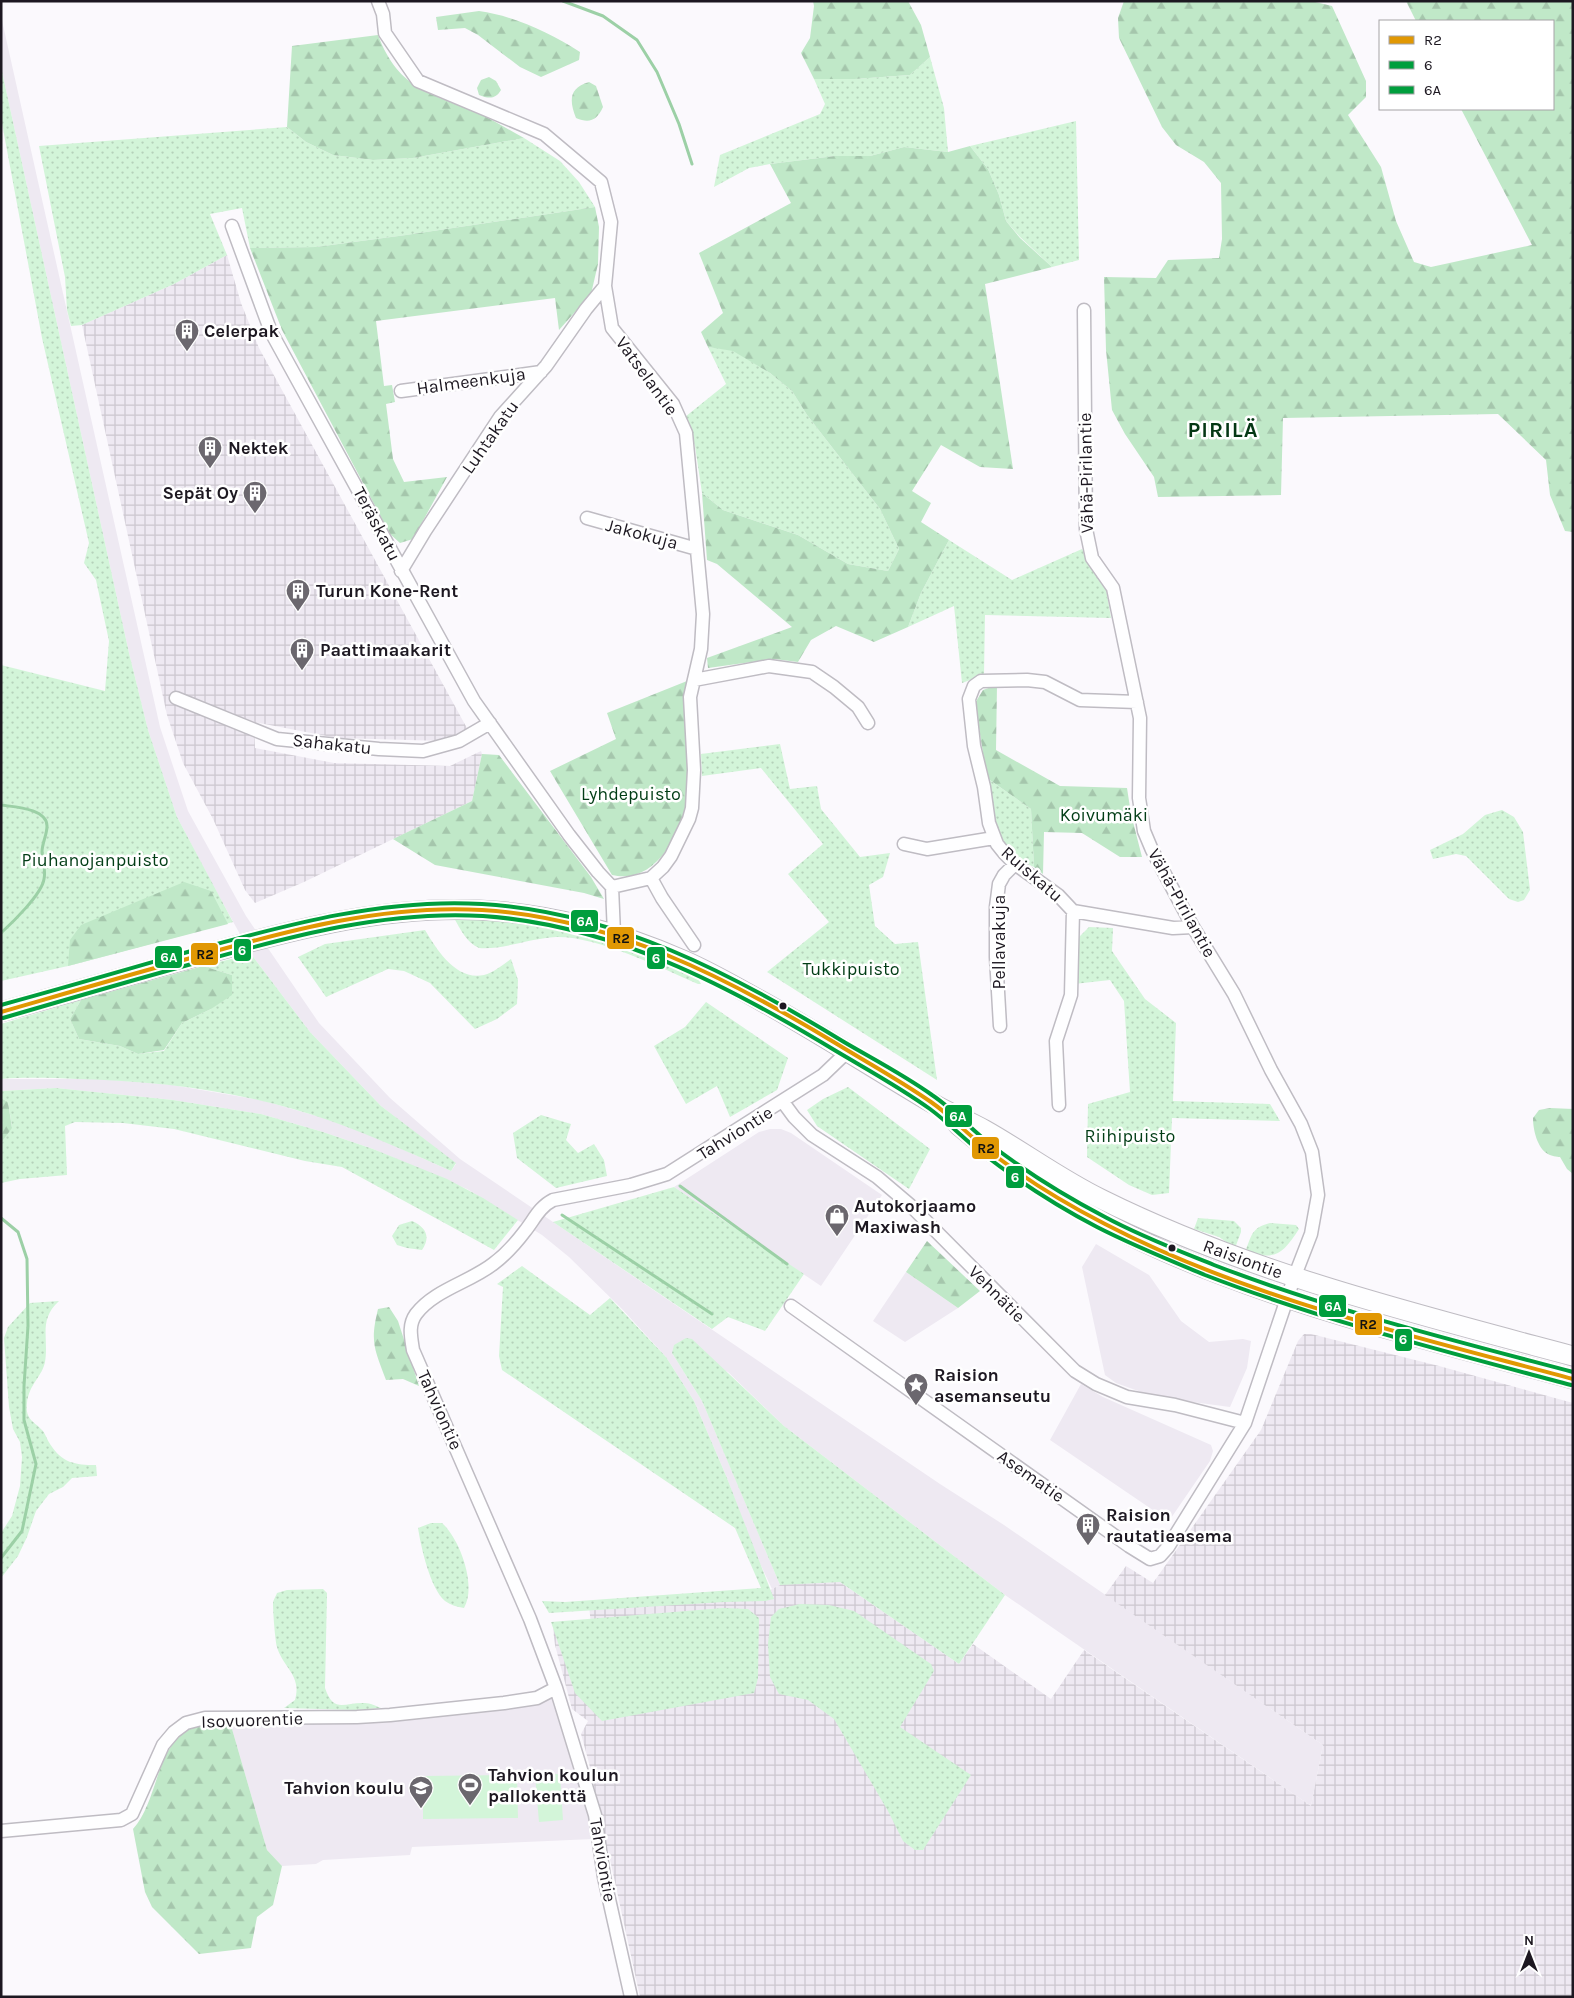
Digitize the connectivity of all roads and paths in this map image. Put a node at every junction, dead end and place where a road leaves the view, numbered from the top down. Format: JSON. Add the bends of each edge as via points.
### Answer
{"nodes":[{"id":1,"x":378,"y":1,"type":"edge"},
{"id":2,"x":232,"y":226,"type":"dead end"},
{"id":3,"x":605,"y":286,"type":"junction"},
{"id":4,"x":1084,"y":310,"type":"dead end"},
{"id":5,"x":541,"y":372,"type":"junction"},
{"id":6,"x":401,"y":391,"type":"dead end"},
{"id":7,"x":587,"y":518,"type":"dead end"},
{"id":8,"x":697,"y":549,"type":"junction"},
{"id":9,"x":402,"y":571,"type":"junction"},
{"id":10,"x":694,"y":680,"type":"junction"},
{"id":11,"x":176,"y":698,"type":"dead end"},
{"id":12,"x":1137,"y":702,"type":"junction"},
{"id":13,"x":490,"y":723,"type":"junction"},
{"id":14,"x":868,"y":723,"type":"dead end"},
{"id":15,"x":994,"y":838,"type":"junction"},
{"id":16,"x":904,"y":844,"type":"dead end"},
{"id":17,"x":1015,"y":864,"type":"junction"},
{"id":18,"x":651,"y":878,"type":"junction"},
{"id":19,"x":612,"y":887,"type":"junction"},
{"id":20,"x":1073,"y":911,"type":"junction"},
{"id":21,"x":1193,"y":927,"type":"junction"},
{"id":22,"x":614,"y":934,"type":"junction"},
{"id":23,"x":694,"y":945,"type":"dead end"},
{"id":24,"x":1,"y":1012,"type":"edge"},
{"id":25,"x":1000,"y":1026,"type":"dead end"},
{"id":26,"x":848,"y":1051,"type":"junction"},
{"id":27,"x":783,"y":1102,"type":"junction"},
{"id":28,"x":1059,"y":1105,"type":"dead end"},
{"id":29,"x":936,"y":1106,"type":"junction"},
{"id":30,"x":1294,"y":1278,"type":"junction"},
{"id":31,"x":1288,"y":1298,"type":"junction"},
{"id":32,"x":792,"y":1306,"type":"dead end"},
{"id":33,"x":1573,"y":1356,"type":"edge"},
{"id":34,"x":1573,"y":1378,"type":"edge"},
{"id":35,"x":1245,"y":1423,"type":"junction"},
{"id":36,"x":556,"y":1688,"type":"junction"},
{"id":37,"x":1,"y":1831,"type":"edge"},
{"id":38,"x":631,"y":1997,"type":"edge"}],
"edges":[{"from":1,"to":3,"type":"street","name":"Vatselantie","via":[[385,32],[418,81],[544,134],[601,182],[611,222]]},
{"from":2,"to":9,"type":"street","name":"Teräskatu","via":[[271,332]]},
{"from":3,"to":5,"type":"street","name":"Luhtakatu"},
{"from":3,"to":8,"type":"street","name":"Vatselantie","via":[[612,328],[672,404],[686,433]]},
{"from":4,"to":12,"type":"street","name":"Vähä-Pirilantie","via":[[1086,530],[1092,558],[1113,588]]},
{"from":5,"to":6,"type":"street","name":"Halmeenkuja"},
{"from":5,"to":9,"type":"street","name":"Luhtakatu","via":[[500,417]]},
{"from":7,"to":8,"type":"street","name":"Jakokuja"},
{"from":8,"to":10,"type":"street","name":"Vatselantie","via":[[703,614],[701,649]]},
{"from":9,"to":13,"type":"street","name":"Teräskatu","via":[[474,701]]},
{"from":10,"to":14,"type":"street","via":[[769,666],[812,672],[858,707]]},
{"from":10,"to":18,"type":"street","name":"Vatselantie","via":[[690,697],[694,770],[692,808],[671,856]]},
{"from":11,"to":13,"type":"street","name":"Sahakatu","via":[[277,739],[379,749],[423,751],[459,741]]},
{"from":12,"to":15,"type":"street","name":"Ruiskatu","via":[[1080,700],[1044,682],[1028,680],[981,681],[974,686],[969,698],[974,746]]},
{"from":12,"to":21,"type":"street","name":"Vähä-Pirilantie","via":[[1141,730],[1139,798],[1144,831]]},
{"from":13,"to":19,"type":"street","name":"Teräskatu","via":[[569,835]]},
{"from":15,"to":16,"type":"street","via":[[927,850]]},
{"from":15,"to":17,"type":"street","name":"Ruiskatu"},
{"from":17,"to":20,"type":"street","name":"Ruiskatu","via":[[1058,895]]},
{"from":17,"to":25,"type":"street","name":"Pellavakuja","via":[[999,884],[996,907]]},
{"from":18,"to":19,"type":"street"},
{"from":18,"to":23,"type":"street"},
{"from":19,"to":22,"type":"street"},
{"from":20,"to":21,"type":"street","name":"Ruiskatu","via":[[1173,928]]},
{"from":20,"to":28,"type":"street","via":[[1072,995],[1056,1041]]},
{"from":21,"to":30,"type":"street","name":"Vähä-Pirilantie","via":[[1234,994],[1301,1124],[1312,1152],[1317,1211]]},
{"from":22,"to":24,"type":"main road","name":"Raisiontie","via":[[507,912],[430,910],[374,914],[251,941]]},
{"from":22,"to":26,"type":"main road","name":"Raisiontie","via":[[660,950],[716,976]]},
{"from":26,"to":27,"type":"street","name":"Tahviontie","via":[[823,1075]]},
{"from":26,"to":29,"type":"main road","name":"Raisiontie"},
{"from":27,"to":35,"type":"street","name":"Vehnätie","via":[[812,1135],[877,1177],[910,1205],[1075,1371],[1127,1397]]},
{"from":27,"to":36,"type":"street","name":"Tahviontie","via":[[667,1174],[631,1185],[553,1200],[542,1208],[513,1246],[492,1265],[431,1300],[411,1322],[413,1350],[530,1619]]},
{"from":29,"to":30,"type":"main road","name":"Raisiontie","via":[[985,1130],[1095,1196],[1224,1253]]},
{"from":29,"to":31,"type":"main road","name":"Raisiontie","via":[[1015,1170],[1090,1216],[1166,1252]]},
{"from":30,"to":31,"type":"street","name":"Vähä-Pirilantie"},
{"from":30,"to":33,"type":"main road","name":"Raisiontie"},
{"from":31,"to":34,"type":"main road","name":"Raisiontie","via":[[1392,1330]]},
{"from":31,"to":35,"type":"street","name":"Asematie"},
{"from":32,"to":35,"type":"street","name":"Asematie","via":[[1150,1558],[1160,1556],[1168,1547]]},
{"from":36,"to":37,"type":"street","name":"Isovuorentie","via":[[537,1698],[390,1715],[205,1718],[186,1723],[163,1745],[132,1814],[122,1820]]},
{"from":36,"to":38,"type":"street","name":"Tahviontie","via":[[595,1815],[604,1877]]}]}
